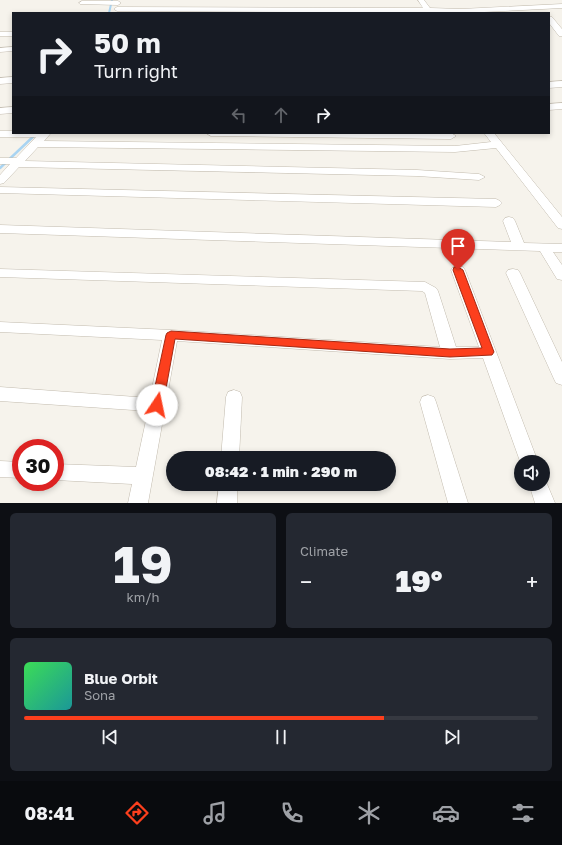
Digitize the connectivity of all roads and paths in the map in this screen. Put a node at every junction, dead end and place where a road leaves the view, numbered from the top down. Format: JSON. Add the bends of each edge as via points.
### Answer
{"nodes":[{"id":1,"x":421,"y":0,"type":"edge"},
{"id":2,"x":82,"y":3,"type":"dead end"},
{"id":3,"x":116,"y":5,"type":"edge"},
{"id":4,"x":562,"y":6,"type":"edge"},
{"id":5,"x":542,"y":10,"type":"edge"},
{"id":6,"x":126,"y":11,"type":"edge"},
{"id":7,"x":275,"y":11,"type":"edge"},
{"id":8,"x":510,"y":11,"type":"edge"},
{"id":9,"x":429,"y":12,"type":"edge"},
{"id":10,"x":461,"y":12,"type":"edge"},
{"id":11,"x":550,"y":20,"type":"edge"},
{"id":12,"x":0,"y":34,"type":"edge"},
{"id":13,"x":12,"y":34,"type":"edge"},
{"id":14,"x":562,"y":34,"type":"edge"},
{"id":15,"x":12,"y":49,"type":"edge"},
{"id":16,"x":0,"y":50,"type":"edge"},
{"id":17,"x":0,"y":80,"type":"edge"},
{"id":18,"x":12,"y":80,"type":"edge"},
{"id":19,"x":562,"y":84,"type":"edge"},
{"id":20,"x":550,"y":85,"type":"edge"},
{"id":21,"x":562,"y":106,"type":"edge"},
{"id":22,"x":550,"y":107,"type":"edge"},
{"id":23,"x":12,"y":110,"type":"edge"},
{"id":24,"x":0,"y":111,"type":"edge"},
{"id":25,"x":0,"y":134,"type":"edge"},
{"id":26,"x":12,"y":134,"type":"edge"},
{"id":27,"x":291,"y":134,"type":"edge"},
{"id":28,"x":491,"y":134,"type":"edge"},
{"id":29,"x":42,"y":136,"type":"edge"},
{"id":30,"x":451,"y":136,"type":"dead end"},
{"id":31,"x":499,"y":145,"type":"junction"},
{"id":32,"x":0,"y":161,"type":"edge"},
{"id":33,"x":16,"y":162,"type":"junction"},
{"id":34,"x":479,"y":177,"type":"dead end"},
{"id":35,"x":0,"y":181,"type":"edge"},
{"id":36,"x":0,"y":190,"type":"edge"},
{"id":37,"x":496,"y":203,"type":"dead end"},
{"id":38,"x":560,"y":220,"type":"edge"},
{"id":39,"x":509,"y":221,"type":"dead end"},
{"id":40,"x":0,"y":229,"type":"edge"},
{"id":41,"x":519,"y":246,"type":"junction"},
{"id":42,"x":544,"y":247,"type":"junction"},
{"id":43,"x":562,"y":248,"type":"edge"},
{"id":44,"x":458,"y":270,"type":"dead end"},
{"id":45,"x":0,"y":273,"type":"edge"},
{"id":46,"x":513,"y":273,"type":"dead end"},
{"id":47,"x":562,"y":276,"type":"edge"},
{"id":48,"x":0,"y":327,"type":"edge"},
{"id":49,"x":171,"y":335,"type":"junction"},
{"id":50,"x":488,"y":352,"type":"junction"},
{"id":51,"x":450,"y":353,"type":"junction"},
{"id":52,"x":562,"y":379,"type":"edge"},
{"id":53,"x":0,"y":394,"type":"edge"},
{"id":54,"x":234,"y":397,"type":"dead end"},
{"id":55,"x":428,"y":402,"type":"dead end"},
{"id":56,"x":157,"y":405,"type":"junction"},
{"id":57,"x":230,"y":451,"type":"edge"},
{"id":58,"x":527,"y":455,"type":"edge"},
{"id":59,"x":0,"y":469,"type":"edge"},
{"id":60,"x":12,"y":470,"type":"edge"},
{"id":61,"x":64,"y":472,"type":"edge"},
{"id":62,"x":142,"y":476,"type":"junction"},
{"id":63,"x":228,"y":491,"type":"edge"},
{"id":64,"x":541,"y":491,"type":"edge"},
{"id":65,"x":138,"y":503,"type":"edge"},
{"id":66,"x":227,"y":503,"type":"edge"},
{"id":67,"x":458,"y":503,"type":"edge"},
{"id":68,"x":545,"y":503,"type":"edge"}],
"edges":[{"from":1,"to":9,"type":"street"},
{"from":2,"to":3,"type":"street"},
{"from":3,"to":6,"type":"street"},
{"from":4,"to":5,"type":"street"},
{"from":5,"to":8,"type":"street"},
{"from":6,"to":7,"type":"street"},
{"from":7,"to":9,"type":"street"},
{"from":8,"to":10,"type":"street"},
{"from":9,"to":10,"type":"street"},
{"from":11,"to":14,"type":"street"},
{"from":12,"to":13,"type":"street"},
{"from":15,"to":16,"type":"street"},
{"from":17,"to":18,"type":"street"},
{"from":19,"to":20,"type":"street"},
{"from":21,"to":22,"type":"street"},
{"from":23,"to":24,"type":"street"},
{"from":25,"to":26,"type":"street"},
{"from":27,"to":30,"type":"street"},
{"from":28,"to":31,"type":"street"},
{"from":29,"to":31,"type":"street","via":[[455,148]]},
{"from":29,"to":33,"type":"street"},
{"from":31,"to":38,"type":"street"},
{"from":32,"to":33,"type":"street"},
{"from":33,"to":34,"type":"street"},
{"from":33,"to":35,"type":"street"},
{"from":36,"to":37,"type":"street"},
{"from":39,"to":41,"type":"street"},
{"from":40,"to":41,"type":"street"},
{"from":41,"to":42,"type":"street"},
{"from":42,"to":43,"type":"street"},
{"from":42,"to":47,"type":"street"},
{"from":44,"to":50,"type":"street"},
{"from":45,"to":51,"type":"street","via":[[425,287],[431,291]]},
{"from":46,"to":52,"type":"street"},
{"from":48,"to":49,"type":"street"},
{"from":49,"to":51,"type":"street"},
{"from":49,"to":56,"type":"street"},
{"from":50,"to":51,"type":"street"},
{"from":50,"to":58,"type":"street"},
{"from":53,"to":56,"type":"street"},
{"from":54,"to":57,"type":"street"},
{"from":55,"to":67,"type":"street"},
{"from":56,"to":62,"type":"street"},
{"from":59,"to":60,"type":"street"},
{"from":61,"to":62,"type":"street"},
{"from":62,"to":65,"type":"street"},
{"from":63,"to":66,"type":"street"},
{"from":64,"to":68,"type":"street"}]}
